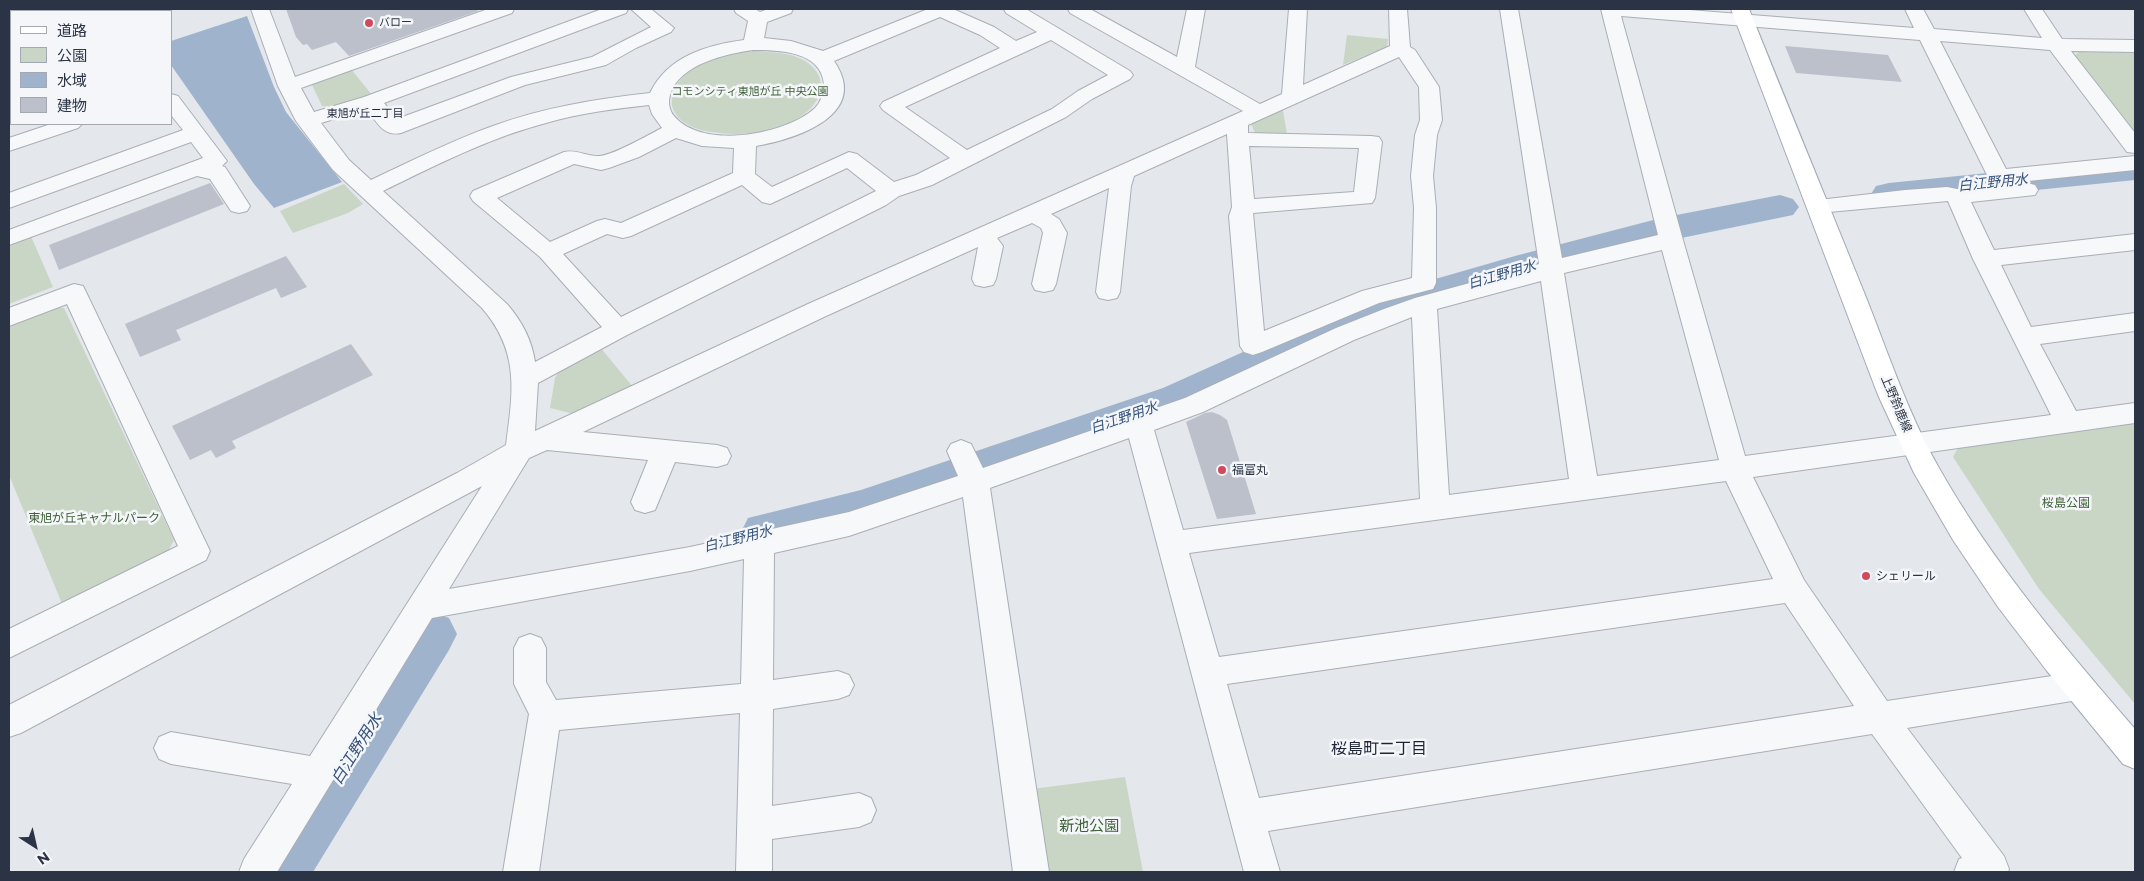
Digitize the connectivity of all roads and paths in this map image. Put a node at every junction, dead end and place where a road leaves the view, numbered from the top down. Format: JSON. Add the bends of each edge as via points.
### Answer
{"nodes":[{"id":1,"x":260,"y":9,"type":"edge"},
{"id":2,"x":504,"y":9,"type":"edge"},
{"id":3,"x":618,"y":9,"type":"edge"},
{"id":4,"x":640,"y":9,"type":"edge"},
{"id":5,"x":784,"y":9,"type":"edge"},
{"id":6,"x":1013,"y":9,"type":"edge"},
{"id":7,"x":1077,"y":9,"type":"edge"},
{"id":8,"x":1196,"y":9,"type":"edge"},
{"id":9,"x":1298,"y":9,"type":"edge"},
{"id":10,"x":1398,"y":9,"type":"edge"},
{"id":11,"x":1509,"y":9,"type":"edge"},
{"id":12,"x":1609,"y":9,"type":"edge"},
{"id":13,"x":1914,"y":9,"type":"edge"},
{"id":14,"x":2033,"y":9,"type":"edge"},
{"id":15,"x":750,"y":14,"type":"edge"},
{"id":16,"x":1742,"y":14,"type":"edge"},
{"id":17,"x":1100,"y":15,"type":"edge"},
{"id":18,"x":1052,"y":32,"type":"junction"},
{"id":19,"x":1926,"y":35,"type":"junction"},
{"id":20,"x":753,"y":44,"type":"junction"},
{"id":21,"x":2056,"y":46,"type":"junction"},
{"id":22,"x":2135,"y":46,"type":"edge"},
{"id":23,"x":1014,"y":49,"type":"junction"},
{"id":24,"x":1400,"y":49,"type":"junction"},
{"id":25,"x":822,"y":59,"type":"junction"},
{"id":26,"x":1184,"y":68,"type":"junction"},
{"id":27,"x":288,"y":86,"type":"junction"},
{"id":28,"x":1292,"y":97,"type":"junction"},
{"id":29,"x":658,"y":98,"type":"junction"},
{"id":30,"x":172,"y":101,"type":"edge"},
{"id":31,"x":371,"y":101,"type":"junction"},
{"id":32,"x":1260,"y":112,"type":"junction"},
{"id":33,"x":307,"y":121,"type":"junction"},
{"id":34,"x":68,"y":125,"type":"edge"},
{"id":35,"x":676,"y":129,"type":"junction"},
{"id":36,"x":1238,"y":130,"type":"junction"},
{"id":37,"x":194,"y":133,"type":"junction"},
{"id":38,"x":746,"y":142,"type":"junction"},
{"id":39,"x":9,"y":145,"type":"edge"},
{"id":40,"x":2135,"y":147,"type":"edge"},
{"id":41,"x":965,"y":159,"type":"junction"},
{"id":42,"x":2135,"y":163,"type":"edge"},
{"id":43,"x":202,"y":166,"type":"junction"},
{"id":44,"x":1124,"y":174,"type":"junction"},
{"id":45,"x":744,"y":176,"type":"junction"},
{"id":46,"x":2135,"y":181,"type":"edge"},
{"id":47,"x":368,"y":190,"type":"junction"},
{"id":48,"x":891,"y":191,"type":"junction"},
{"id":49,"x":1957,"y":196,"type":"junction"},
{"id":50,"x":9,"y":201,"type":"edge"},
{"id":51,"x":239,"y":206,"type":"dead end"},
{"id":52,"x":1818,"y":206,"type":"junction"},
{"id":53,"x":1243,"y":207,"type":"junction"},
{"id":54,"x":1033,"y":214,"type":"junction"},
{"id":55,"x":1670,"y":233,"type":"junction"},
{"id":56,"x":982,"y":237,"type":"junction"},
{"id":57,"x":9,"y":238,"type":"edge"},
{"id":58,"x":2135,"y":242,"type":"edge"},
{"id":59,"x":548,"y":252,"type":"junction"},
{"id":60,"x":1550,"y":259,"type":"junction"},
{"id":61,"x":1985,"y":259,"type":"junction"},
{"id":62,"x":984,"y":279,"type":"dead end"},
{"id":63,"x":1044,"y":284,"type":"dead end"},
{"id":64,"x":1108,"y":292,"type":"dead end"},
{"id":65,"x":1424,"y":304,"type":"junction"},
{"id":66,"x":9,"y":317,"type":"edge"},
{"id":67,"x":2135,"y":322,"type":"edge"},
{"id":68,"x":618,"y":329,"type":"junction"},
{"id":69,"x":2024,"y":337,"type":"junction"},
{"id":70,"x":526,"y":378,"type":"junction"},
{"id":71,"x":2135,"y":413,"type":"edge"},
{"id":72,"x":2068,"y":422,"type":"junction"},
{"id":73,"x":1139,"y":424,"type":"junction"},
{"id":74,"x":531,"y":445,"type":"junction"},
{"id":75,"x":1914,"y":445,"type":"junction"},
{"id":76,"x":666,"y":451,"type":"junction"},
{"id":77,"x":717,"y":456,"type":"dead end"},
{"id":78,"x":1735,"y":469,"type":"junction"},
{"id":79,"x":970,"y":470,"type":"junction"},
{"id":80,"x":1585,"y":489,"type":"junction"},
{"id":81,"x":645,"y":502,"type":"dead end"},
{"id":82,"x":1434,"y":509,"type":"junction"},
{"id":83,"x":1172,"y":543,"type":"junction"},
{"id":84,"x":759,"y":544,"type":"junction"},
{"id":85,"x":1794,"y":589,"type":"junction"},
{"id":86,"x":422,"y":607,"type":"junction"},
{"id":87,"x":9,"y":644,"type":"edge"},
{"id":88,"x":530,"y":648,"type":"dead end"},
{"id":89,"x":1207,"y":673,"type":"junction"},
{"id":90,"x":838,"y":685,"type":"dead end"},
{"id":91,"x":2078,"y":686,"type":"junction"},
{"id":92,"x":756,"y":697,"type":"junction"},
{"id":93,"x":547,"y":716,"type":"junction"},
{"id":94,"x":1880,"y":718,"type":"junction"},
{"id":95,"x":9,"y":722,"type":"edge"},
{"id":96,"x":171,"y":748,"type":"dead end"},
{"id":97,"x":2135,"y":753,"type":"edge"},
{"id":98,"x":319,"y":773,"type":"junction"},
{"id":99,"x":859,"y":810,"type":"dead end"},
{"id":100,"x":1248,"y":818,"type":"junction"},
{"id":101,"x":755,"y":825,"type":"junction"},
{"id":102,"x":257,"y":872,"type":"edge"},
{"id":103,"x":521,"y":872,"type":"edge"},
{"id":104,"x":754,"y":872,"type":"edge"},
{"id":105,"x":1031,"y":872,"type":"edge"},
{"id":106,"x":1262,"y":872,"type":"edge"},
{"id":107,"x":1972,"y":872,"type":"edge"}],
"edges":[{"from":1,"to":27,"type":"street"},
{"from":2,"to":27,"type":"street"},
{"from":3,"to":31,"type":"street"},
{"from":4,"to":31,"type":"street","via":[[664,28],[599,61],[518,80],[393,128]]},
{"from":5,"to":15,"type":"street"},
{"from":6,"to":18,"type":"street"},
{"from":7,"to":17,"type":"street"},
{"from":8,"to":26,"type":"street"},
{"from":9,"to":28,"type":"street"},
{"from":10,"to":24,"type":"street"},
{"from":11,"to":60,"type":"street"},
{"from":12,"to":16,"type":"street"},
{"from":12,"to":55,"type":"street"},
{"from":13,"to":19,"type":"street"},
{"from":14,"to":21,"type":"street"},
{"from":15,"to":20,"type":"street"},
{"from":16,"to":19,"type":"street"},
{"from":16,"to":52,"type":"main road","name":"上野鈴鹿線"},
{"from":17,"to":26,"type":"street"},
{"from":18,"to":23,"type":"street"},
{"from":18,"to":41,"type":"street","via":[[1123,75],[1059,113]]},
{"from":19,"to":21,"type":"street"},
{"from":19,"to":42,"type":"street","via":[[1999,176]]},
{"from":20,"to":25,"type":"street","via":[[789,47]]},
{"from":20,"to":29,"type":"street","via":[[711,52],[690,62],[667,80]]},
{"from":21,"to":22,"type":"street"},
{"from":21,"to":40,"type":"street"},
{"from":23,"to":25,"type":"street","via":[[942,10]]},
{"from":23,"to":41,"type":"street","via":[[890,106]]},
{"from":24,"to":28,"type":"street"},
{"from":24,"to":53,"type":"street","via":[[1408,54],[1429,87],[1431,120],[1426,135],[1422,176],[1424,283],[1371,297],[1249,352]]},
{"from":25,"to":38,"type":"street","via":[[835,82],[832,97],[822,112],[791,130]]},
{"from":26,"to":32,"type":"street"},
{"from":27,"to":33,"type":"street"},
{"from":28,"to":32,"type":"street"},
{"from":29,"to":35,"type":"street","via":[[659,109]]},
{"from":29,"to":47,"type":"street","via":[[603,104],[521,123],[487,135]]},
{"from":30,"to":37,"type":"street"},
{"from":31,"to":33,"type":"street"},
{"from":32,"to":36,"type":"street"},
{"from":33,"to":47,"type":"street","via":[[342,165]]},
{"from":34,"to":39,"type":"street"},
{"from":35,"to":38,"type":"street","via":[[706,139]]},
{"from":35,"to":59,"type":"street","via":[[602,163],[572,157],[481,196]]},
{"from":36,"to":44,"type":"street"},
{"from":36,"to":53,"type":"street"},
{"from":36,"to":53,"type":"street","via":[[1370,142],[1364,198]]},
{"from":37,"to":43,"type":"street","via":[[216,161]]},
{"from":37,"to":50,"type":"street"},
{"from":38,"to":45,"type":"street"},
{"from":41,"to":48,"type":"street","via":[[924,180]]},
{"from":43,"to":51,"type":"street","via":[[206,172],[217,172]]},
{"from":43,"to":57,"type":"street"},
{"from":44,"to":54,"type":"street"},
{"from":44,"to":64,"type":"street"},
{"from":45,"to":48,"type":"street","via":[[770,197],[849,159]]},
{"from":45,"to":59,"type":"street","via":[[623,231],[605,226]]},
{"from":46,"to":49,"type":"street"},
{"from":47,"to":70,"type":"street","via":[[491,302],[510,324],[521,351]]},
{"from":48,"to":68,"type":"street"},
{"from":49,"to":52,"type":"street","via":[[1905,197]]},
{"from":49,"to":61,"type":"street"},
{"from":52,"to":75,"type":"main road","name":"上野鈴鹿線"},
{"from":54,"to":56,"type":"street"},
{"from":54,"to":63,"type":"street","via":[[1051,224],[1054,233]]},
{"from":55,"to":60,"type":"street"},
{"from":55,"to":78,"type":"street"},
{"from":56,"to":62,"type":"street","via":[[991,246]]},
{"from":56,"to":74,"type":"street","via":[[809,314]]},
{"from":58,"to":61,"type":"street"},
{"from":59,"to":68,"type":"street"},
{"from":60,"to":65,"type":"street","via":[[1538,274]]},
{"from":60,"to":80,"type":"street"},
{"from":61,"to":69,"type":"street"},
{"from":65,"to":73,"type":"street","via":[[1345,334],[1194,405]]},
{"from":65,"to":82,"type":"street"},
{"from":66,"to":87,"type":"street","via":[[74,292],[196,551]]},
{"from":67,"to":69,"type":"street"},
{"from":68,"to":70,"type":"street"},
{"from":69,"to":72,"type":"street"},
{"from":70,"to":74,"type":"street"},
{"from":71,"to":72,"type":"street"},
{"from":72,"to":75,"type":"street"},
{"from":73,"to":79,"type":"street"},
{"from":73,"to":83,"type":"street"},
{"from":74,"to":76,"type":"street"},
{"from":74,"to":86,"type":"street"},
{"from":74,"to":95,"type":"street"},
{"from":75,"to":78,"type":"street"},
{"from":75,"to":91,"type":"main road","name":"上野鈴鹿線","via":[[1941,497],[2006,595]]},
{"from":76,"to":77,"type":"street"},
{"from":76,"to":81,"type":"street"},
{"from":78,"to":80,"type":"street"},
{"from":78,"to":85,"type":"street"},
{"from":79,"to":84,"type":"street","via":[[849,524]]},
{"from":79,"to":105,"type":"street"},
{"from":80,"to":82,"type":"street"},
{"from":82,"to":83,"type":"street"},
{"from":83,"to":89,"type":"street"},
{"from":84,"to":86,"type":"street"},
{"from":84,"to":92,"type":"street"},
{"from":85,"to":89,"type":"street"},
{"from":85,"to":94,"type":"street"},
{"from":86,"to":98,"type":"street"},
{"from":88,"to":93,"type":"street","via":[[530,684]]},
{"from":89,"to":100,"type":"street"},
{"from":90,"to":92,"type":"street"},
{"from":91,"to":94,"type":"street"},
{"from":91,"to":97,"type":"main road","name":"上野鈴鹿線"},
{"from":92,"to":93,"type":"street"},
{"from":92,"to":101,"type":"street"},
{"from":93,"to":103,"type":"street","via":[[544,716]]},
{"from":94,"to":100,"type":"street"},
{"from":94,"to":107,"type":"street","via":[[1991,869]]},
{"from":96,"to":98,"type":"street"},
{"from":98,"to":102,"type":"street"},
{"from":99,"to":101,"type":"street"},
{"from":100,"to":106,"type":"street"},
{"from":101,"to":104,"type":"street"}]}
